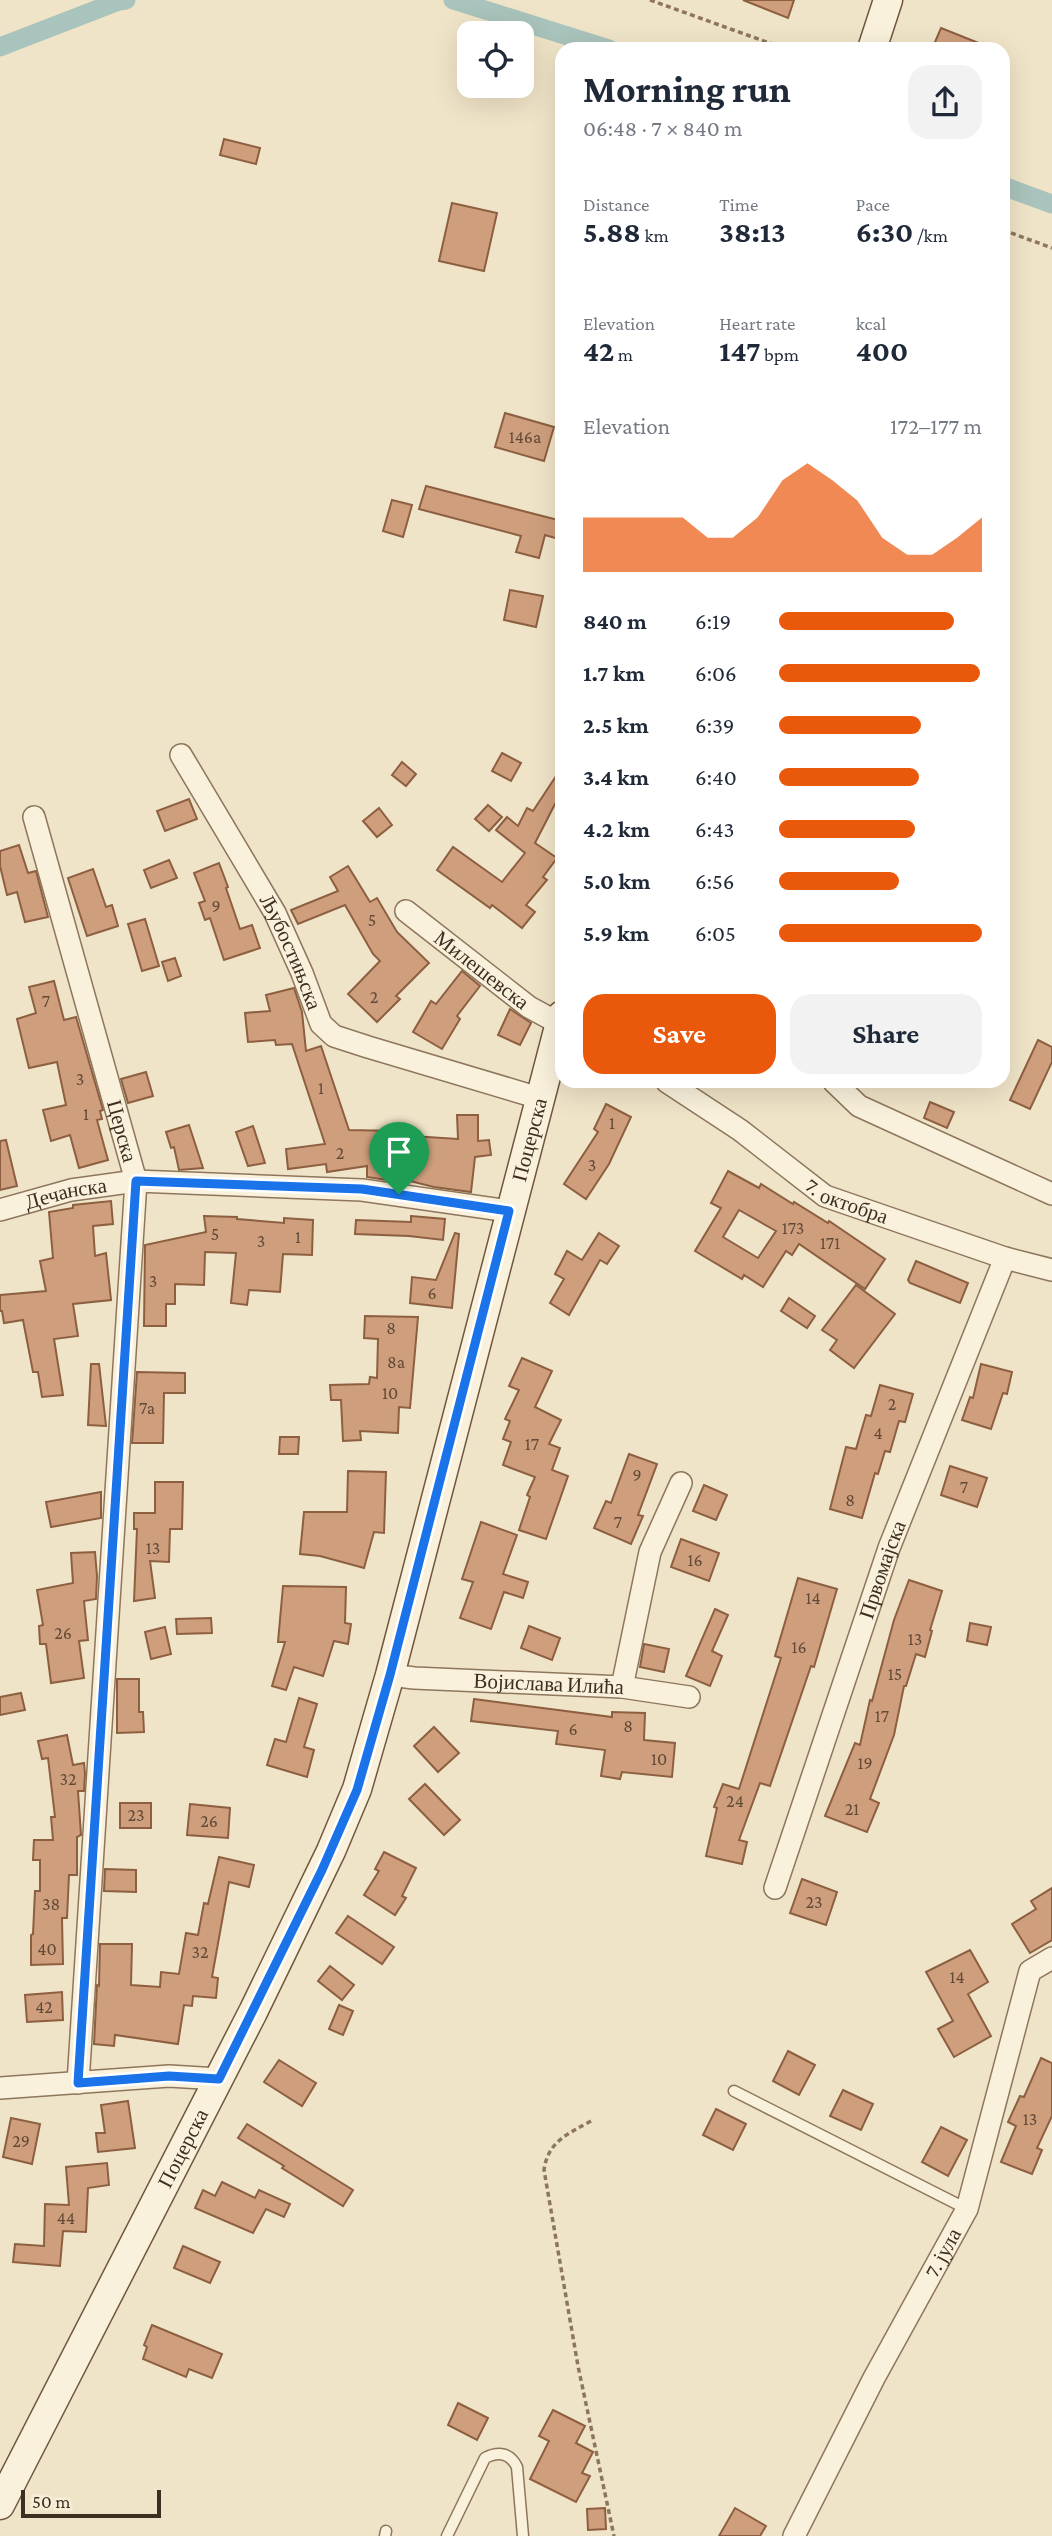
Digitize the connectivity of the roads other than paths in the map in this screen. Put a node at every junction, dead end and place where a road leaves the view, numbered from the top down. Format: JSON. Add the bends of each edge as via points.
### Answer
{"nodes":[{"id":1,"x":888,"y":0,"type":"edge"},
{"id":2,"x":874,"y":42,"type":"edge"},
{"id":3,"x":181,"y":755,"type":"dead end"},
{"id":4,"x":34,"y":817,"type":"dead end"},
{"id":5,"x":407,"y":911,"type":"dead end"},
{"id":6,"x":555,"y":1018,"type":"edge"},
{"id":7,"x":555,"y":1042,"type":"edge"},
{"id":8,"x":676,"y":1088,"type":"edge"},
{"id":9,"x":840,"y":1088,"type":"edge"},
{"id":10,"x":539,"y":1098,"type":"junction"},
{"id":11,"x":136,"y":1181,"type":"junction"},
{"id":12,"x":1052,"y":1194,"type":"edge"},
{"id":13,"x":0,"y":1210,"type":"edge"},
{"id":14,"x":509,"y":1211,"type":"junction"},
{"id":15,"x":1004,"y":1258,"type":"junction"},
{"id":16,"x":1052,"y":1269,"type":"edge"},
{"id":17,"x":681,"y":1483,"type":"dead end"},
{"id":18,"x":390,"y":1675,"type":"junction"},
{"id":19,"x":621,"y":1687,"type":"junction"},
{"id":20,"x":689,"y":1697,"type":"dead end"},
{"id":21,"x":775,"y":1888,"type":"dead end"},
{"id":22,"x":1052,"y":1958,"type":"edge"},
{"id":23,"x":219,"y":2079,"type":"junction"},
{"id":24,"x":78,"y":2083,"type":"junction"},
{"id":25,"x":0,"y":2088,"type":"edge"},
{"id":26,"x":734,"y":2091,"type":"dead end"},
{"id":27,"x":967,"y":2209,"type":"junction"},
{"id":28,"x":0,"y":2505,"type":"edge"},
{"id":29,"x":447,"y":2536,"type":"edge"},
{"id":30,"x":523,"y":2536,"type":"edge"},
{"id":31,"x":794,"y":2536,"type":"edge"}],
"edges":[{"from":1,"to":2,"type":"main road"},
{"from":3,"to":10,"type":"street","name":"Љубостињска","via":[[275,913],[321,1024],[334,1036]]},
{"from":4,"to":11,"type":"street","name":"Церска"},
{"from":5,"to":6,"type":"street","name":"Милешевска","via":[[529,1007]]},
{"from":7,"to":10,"type":"main road","name":"Поцерска"},
{"from":8,"to":15,"type":"street","name":"7. октобра","via":[[740,1130],[825,1196]]},
{"from":9,"to":12,"type":"street","via":[[859,1106]]},
{"from":10,"to":14,"type":"main road","name":"Поцерска"},
{"from":11,"to":13,"type":"street","name":"Дечанска","via":[[71,1190]]},
{"from":11,"to":14,"type":"street","name":"Дечанска","via":[[362,1189]]},
{"from":11,"to":24,"type":"street","name":"Церска"},
{"from":14,"to":18,"type":"main road","name":"Поцерска"},
{"from":15,"to":16,"type":"street","name":"7. октобра"},
{"from":15,"to":21,"type":"street","name":"Првомајска","via":[[889,1549]]},
{"from":17,"to":19,"type":"street","name":"Војислава Илића","via":[[650,1552]]},
{"from":18,"to":19,"type":"street","name":"Војислава Илића"},
{"from":18,"to":23,"type":"main road","name":"Поцерска","via":[[349,1812]]},
{"from":19,"to":20,"type":"street"},
{"from":22,"to":27,"type":"street","name":"7. јула","via":[[1030,1971]]},
{"from":23,"to":24,"type":"street","via":[[169,2076]]},
{"from":23,"to":28,"type":"main road","name":"Поцерска"},
{"from":24,"to":25,"type":"street"},
{"from":26,"to":27,"type":"lane"},
{"from":27,"to":31,"type":"street","name":"7. јула"},
{"from":29,"to":30,"type":"lane","via":[[485,2458],[504,2454],[517,2467]]}]}
